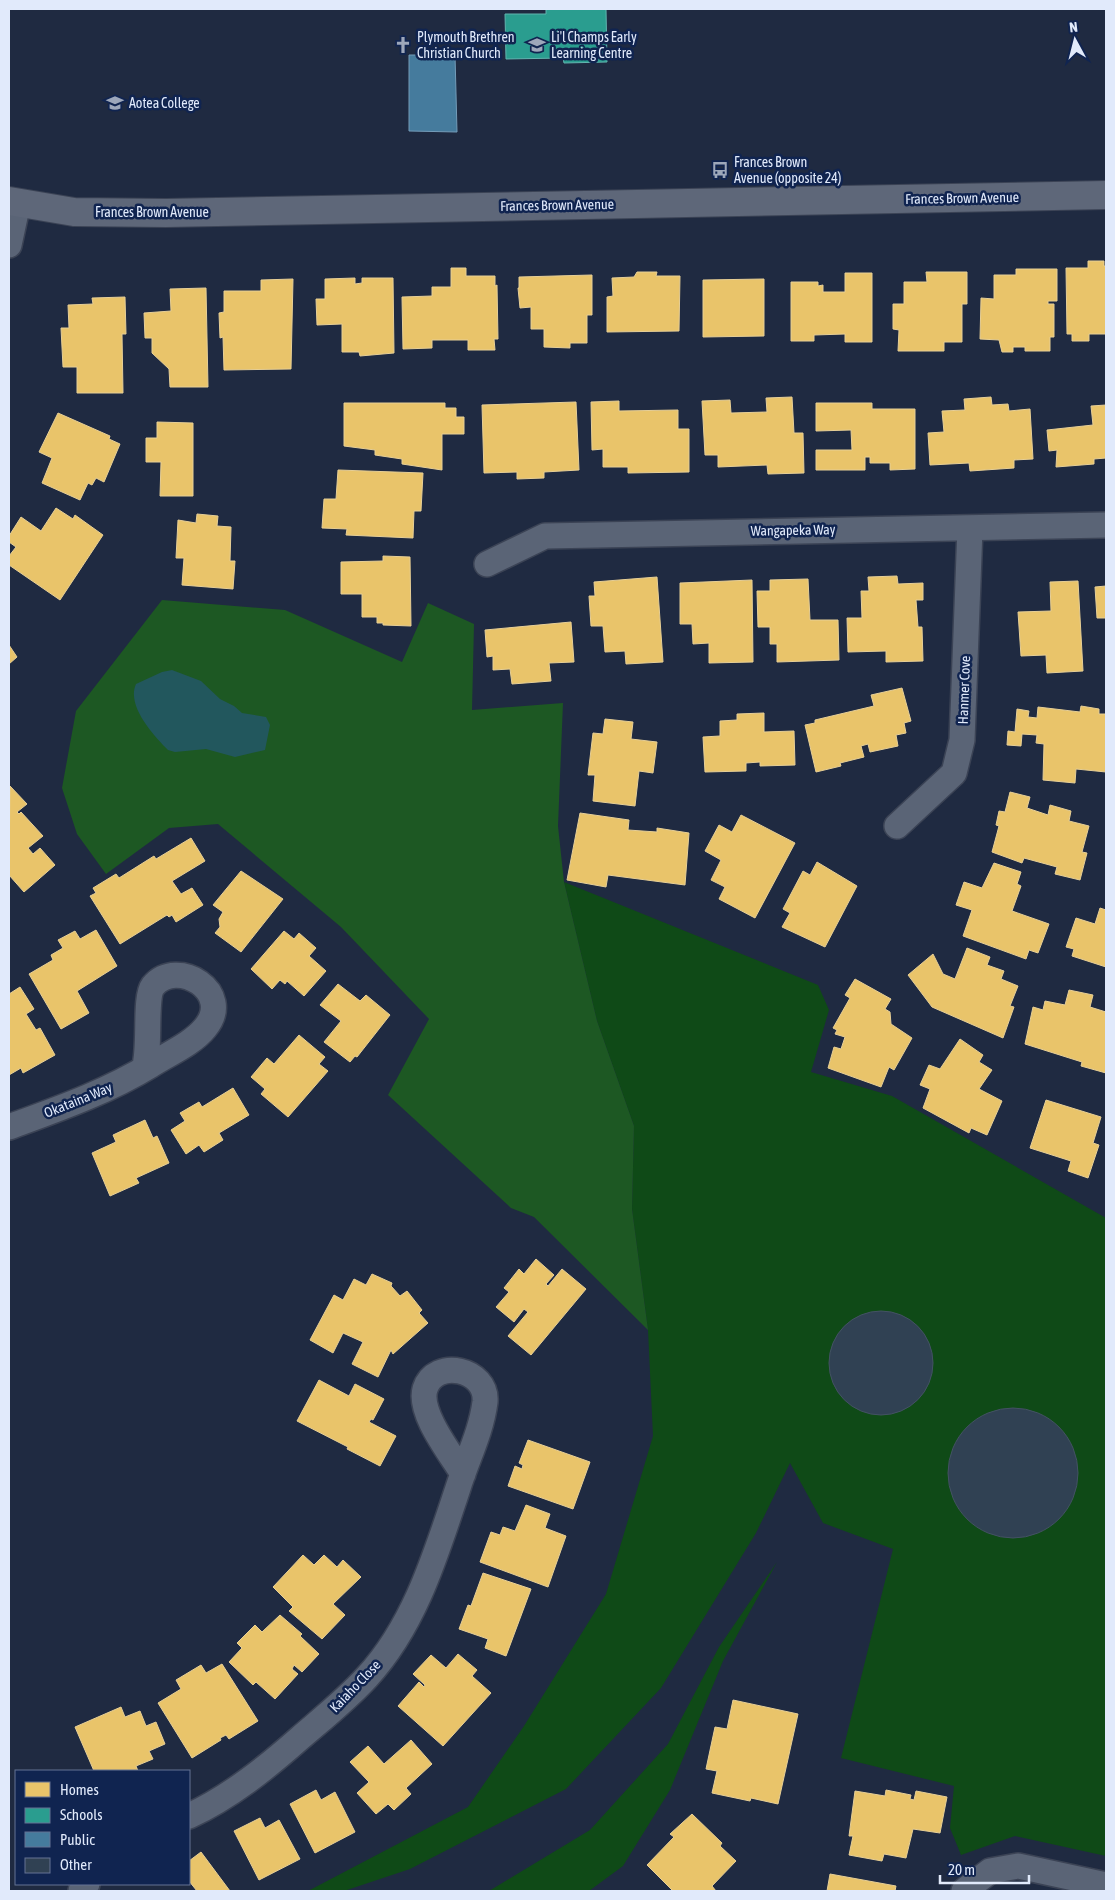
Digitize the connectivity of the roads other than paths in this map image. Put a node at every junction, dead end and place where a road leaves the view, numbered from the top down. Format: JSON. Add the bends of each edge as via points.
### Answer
{"nodes":[{"id":1,"x":1106,"y":195,"type":"edge"},
{"id":2,"x":14,"y":202,"type":"edge"},
{"id":3,"x":9,"y":246,"type":"edge"},
{"id":4,"x":1106,"y":525,"type":"edge"},
{"id":5,"x":970,"y":528,"type":"junction"},
{"id":6,"x":487,"y":564,"type":"dead end"},
{"id":7,"x":897,"y":826,"type":"dead end"},
{"id":8,"x":144,"y":1069,"type":"dead end"},
{"id":9,"x":9,"y":1127,"type":"edge"},
{"id":10,"x":463,"y":1474,"type":"dead end"},
{"id":11,"x":190,"y":1815,"type":"edge"},
{"id":12,"x":1106,"y":1885,"type":"edge"},
{"id":13,"x":964,"y":1891,"type":"edge"}],
"edges":[{"from":1,"to":2,"type":"street","name":"Frances Brown Avenue","via":[[166,213],[74,212]]},
{"from":2,"to":3,"type":"street"},
{"from":4,"to":5,"type":"street","name":"Wangapeka Way"},
{"from":5,"to":6,"type":"street","name":"Wangapeka Way","via":[[546,536]]},
{"from":5,"to":7,"type":"street","name":"Hanmer Cove","via":[[962,740],[954,773]]},
{"from":8,"to":9,"type":"street","name":"Okataina Way","via":[[68,1106]]},
{"from":10,"to":11,"type":"street","name":"Kaiaho Close","via":[[416,1601],[386,1653],[367,1677],[271,1764]]},
{"from":12,"to":13,"type":"street","via":[[1018,1866],[990,1871]]}]}
